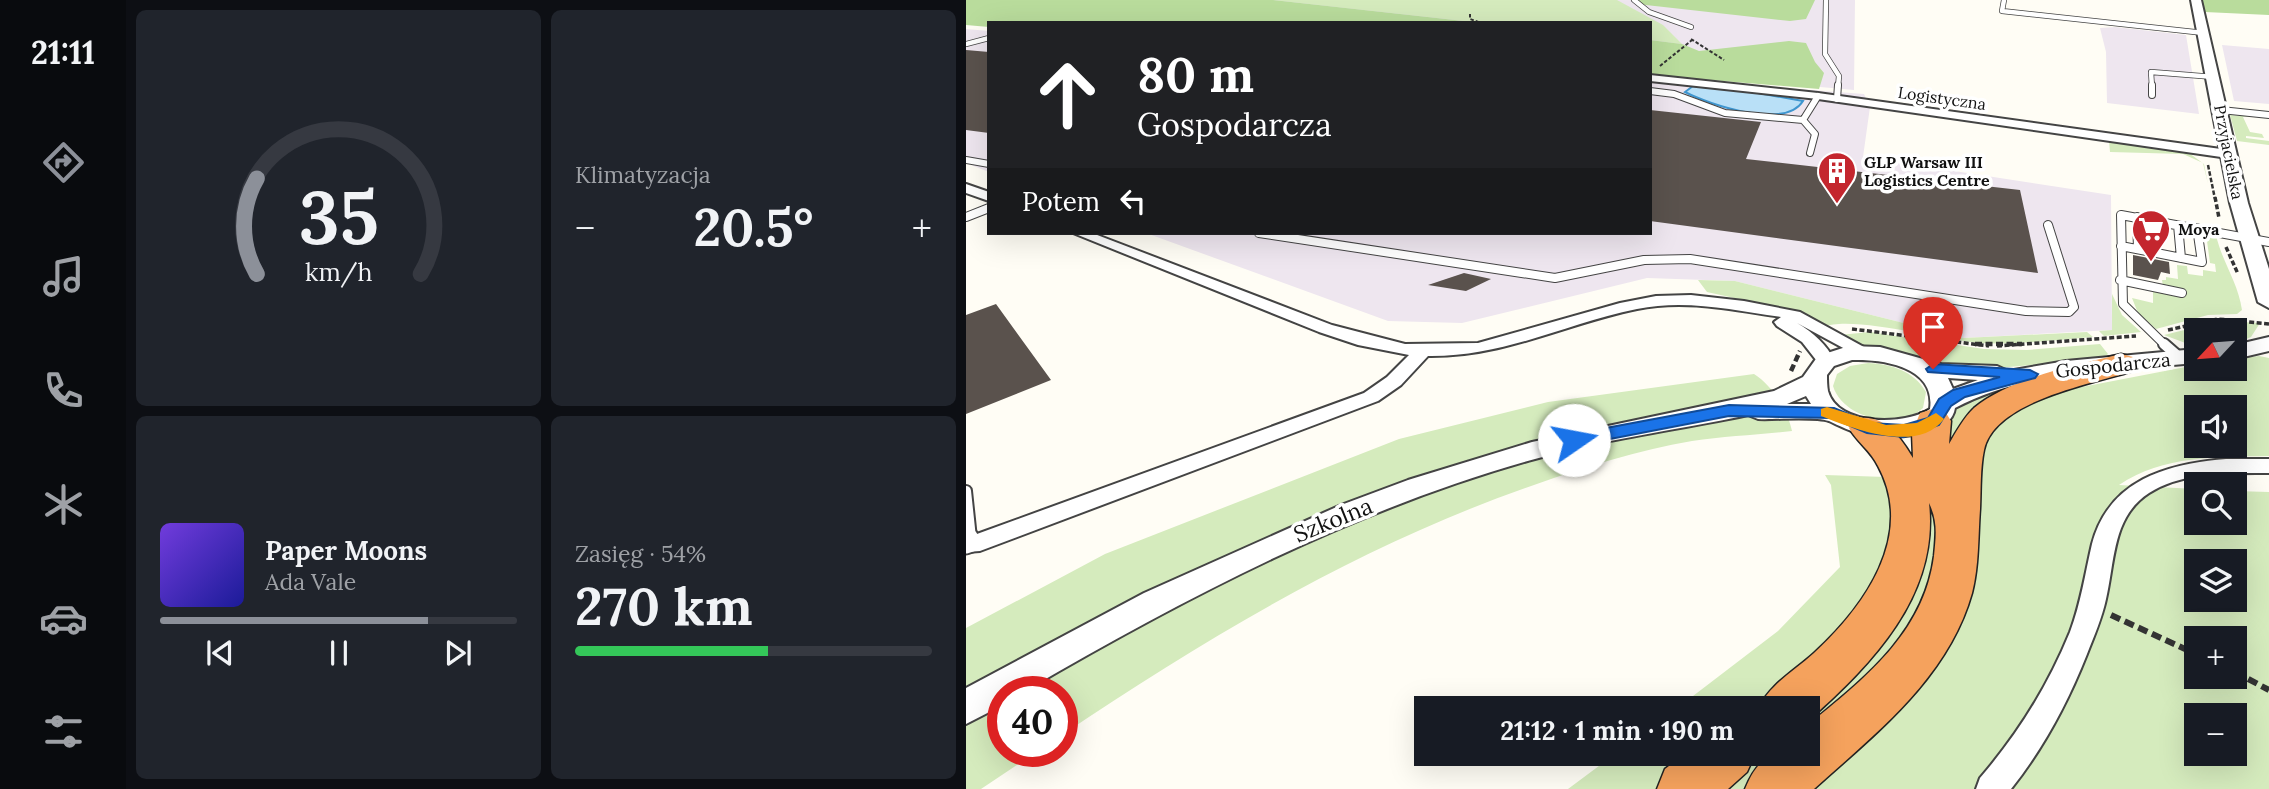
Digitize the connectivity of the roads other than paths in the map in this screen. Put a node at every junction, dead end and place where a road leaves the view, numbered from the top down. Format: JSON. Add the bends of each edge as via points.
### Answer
{"nodes":[{"id":1,"x":1633,"y":0,"type":"edge"},
{"id":2,"x":1826,"y":0,"type":"edge"},
{"id":3,"x":2004,"y":0,"type":"edge"},
{"id":4,"x":2196,"y":0,"type":"edge"},
{"id":5,"x":1691,"y":27,"type":"dead end"},
{"id":6,"x":2204,"y":33,"type":"junction"},
{"id":7,"x":987,"y":39,"type":"edge"},
{"id":8,"x":966,"y":44,"type":"edge"},
{"id":9,"x":2214,"y":77,"type":"junction"},
{"id":10,"x":1652,"y":78,"type":"edge"},
{"id":11,"x":1652,"y":91,"type":"edge"},
{"id":12,"x":2152,"y":95,"type":"dead end"},
{"id":13,"x":1818,"y":96,"type":"junction"},
{"id":14,"x":1837,"y":99,"type":"junction"},
{"id":15,"x":2221,"y":110,"type":"junction"},
{"id":16,"x":2269,"y":115,"type":"edge"},
{"id":17,"x":1803,"y":120,"type":"junction"},
{"id":18,"x":1810,"y":153,"type":"dead end"},
{"id":19,"x":2228,"y":154,"type":"junction"},
{"id":20,"x":966,"y":160,"type":"edge"},
{"id":21,"x":987,"y":164,"type":"edge"},
{"id":22,"x":966,"y":188,"type":"edge"},
{"id":23,"x":987,"y":196,"type":"edge"},
{"id":24,"x":987,"y":209,"type":"edge"},
{"id":25,"x":966,"y":216,"type":"edge"},
{"id":26,"x":2137,"y":218,"type":"junction"},
{"id":27,"x":2154,"y":221,"type":"junction"},
{"id":28,"x":2048,"y":225,"type":"dead end"},
{"id":29,"x":2178,"y":225,"type":"junction"},
{"id":30,"x":2197,"y":228,"type":"junction"},
{"id":31,"x":1085,"y":235,"type":"edge"},
{"id":32,"x":1272,"y":235,"type":"edge"},
{"id":33,"x":2248,"y":238,"type":"junction"},
{"id":34,"x":2269,"y":242,"type":"edge"},
{"id":35,"x":2121,"y":246,"type":"junction"},
{"id":36,"x":2138,"y":249,"type":"junction"},
{"id":37,"x":2156,"y":253,"type":"junction"},
{"id":38,"x":2180,"y":258,"type":"junction"},
{"id":39,"x":2263,"y":267,"type":"edge"},
{"id":40,"x":2120,"y":280,"type":"junction"},
{"id":41,"x":2182,"y":293,"type":"dead end"},
{"id":42,"x":2269,"y":302,"type":"edge"},
{"id":43,"x":1764,"y":310,"type":"junction"},
{"id":44,"x":2269,"y":344,"type":"edge"},
{"id":45,"x":2247,"y":349,"type":"edge"},
{"id":46,"x":1423,"y":351,"type":"junction"},
{"id":47,"x":1864,"y":352,"type":"junction"},
{"id":48,"x":2184,"y":354,"type":"edge"},
{"id":49,"x":2184,"y":357,"type":"edge"},
{"id":50,"x":2121,"y":364,"type":"junction"},
{"id":51,"x":1918,"y":366,"type":"junction"},
{"id":52,"x":1820,"y":371,"type":"junction"},
{"id":53,"x":2030,"y":374,"type":"junction"},
{"id":54,"x":1729,"y":411,"type":"junction"},
{"id":55,"x":1939,"y":412,"type":"junction"},
{"id":56,"x":1851,"y":420,"type":"junction"},
{"id":57,"x":2269,"y":467,"type":"edge"},
{"id":58,"x":966,"y":491,"type":"edge"},
{"id":59,"x":1956,"y":517,"type":"junction"},
{"id":60,"x":969,"y":546,"type":"edge"},
{"id":61,"x":1799,"y":696,"type":"edge"},
{"id":62,"x":966,"y":707,"type":"edge"},
{"id":63,"x":1713,"y":766,"type":"edge"},
{"id":64,"x":1685,"y":789,"type":"edge"},
{"id":65,"x":1773,"y":789,"type":"edge"},
{"id":66,"x":1991,"y":789,"type":"edge"}],
"edges":[{"from":1,"to":5,"type":"lane","via":[[1649,12]]},
{"from":2,"to":14,"type":"lane","via":[[1825,54],[1839,76]]},
{"from":3,"to":6,"type":"lane","via":[[2002,11]]},
{"from":4,"to":6,"type":"street","name":"Przyjacielska"},
{"from":6,"to":9,"type":"street","name":"Przyjacielska"},
{"from":7,"to":8,"type":"lane"},
{"from":9,"to":12,"type":"lane","via":[[2151,72]]},
{"from":9,"to":15,"type":"street","name":"Przyjacielska"},
{"from":10,"to":13,"type":"street","name":"Logistyczna"},
{"from":11,"to":17,"type":"lane","via":[[1674,94],[1725,113]]},
{"from":13,"to":14,"type":"street","name":"Logistyczna"},
{"from":13,"to":17,"type":"lane"},
{"from":14,"to":19,"type":"street","name":"Logistyczna"},
{"from":15,"to":16,"type":"lane"},
{"from":15,"to":19,"type":"street","name":"Przyjacielska"},
{"from":17,"to":18,"type":"lane","via":[[1815,134]]},
{"from":19,"to":33,"type":"street","name":"Przyjacielska"},
{"from":20,"to":21,"type":"lane"},
{"from":22,"to":23,"type":"street"},
{"from":24,"to":25,"type":"lane"},
{"from":26,"to":27,"type":"lane"},
{"from":26,"to":35,"type":"lane","via":[[2121,215]]},
{"from":26,"to":36,"type":"lane"},
{"from":27,"to":29,"type":"lane"},
{"from":27,"to":37,"type":"lane"},
{"from":28,"to":32,"type":"lane","via":[[2074,307],[2069,312],[2026,311],[1690,259],[1644,260],[1555,278]]},
{"from":29,"to":30,"type":"lane"},
{"from":29,"to":38,"type":"lane"},
{"from":30,"to":33,"type":"lane"},
{"from":30,"to":38,"type":"lane","via":[[2202,262]]},
{"from":31,"to":46,"type":"street","via":[[1366,343]]},
{"from":33,"to":34,"type":"lane"},
{"from":33,"to":39,"type":"street","name":"Przyjacielska"},
{"from":35,"to":36,"type":"lane"},
{"from":35,"to":40,"type":"lane"},
{"from":36,"to":37,"type":"lane"},
{"from":37,"to":38,"type":"lane"},
{"from":39,"to":42,"type":"street","name":"Przyjacielska"},
{"from":40,"to":41,"type":"lane"},
{"from":40,"to":48,"type":"lane","via":[[2123,304],[2151,333]]},
{"from":43,"to":46,"type":"street","via":[[1700,299],[1650,301],[1519,342]]},
{"from":43,"to":47,"type":"street","via":[[1795,316]]},
{"from":43,"to":52,"type":"street","via":[[1821,350]]},
{"from":44,"to":45,"type":"street"},
{"from":46,"to":60,"type":"street","via":[[1371,397]]},
{"from":47,"to":51,"type":"street","name":"Gospodarcza","via":[[1892,355]]},
{"from":47,"to":52,"type":"street","name":"Gospodarcza","via":[[1849,353]]},
{"from":49,"to":50,"type":"street","name":"Gospodarcza"},
{"from":50,"to":53,"type":"street","name":"Gospodarcza"},
{"from":50,"to":59,"type":"highway","via":[[2028,392],[1984,418],[1965,448],[1962,503]]},
{"from":51,"to":53,"type":"street","name":"Gospodarcza","via":[[1950,372]]},
{"from":51,"to":55,"type":"street","name":"Gospodarcza","via":[[1938,383]]},
{"from":52,"to":54,"type":"street","name":"Szkolna","via":[[1794,391]]},
{"from":52,"to":56,"type":"street","via":[[1816,392]]},
{"from":53,"to":55,"type":"street","name":"Gospodarcza","via":[[1973,387]]},
{"from":54,"to":56,"type":"street","name":"Szkolna"},
{"from":54,"to":62,"type":"street","name":"Szkolna","via":[[1574,440],[1376,501],[1270,545],[1159,599]]},
{"from":55,"to":56,"type":"street","name":"Gospodarcza","via":[[1904,431]]},
{"from":55,"to":59,"type":"highway","via":[[1928,437],[1929,451]]},
{"from":56,"to":61,"type":"highway","via":[[1900,466],[1910,497],[1911,536],[1900,578],[1879,617],[1846,655]]},
{"from":57,"to":66,"type":"street","via":[[2219,466],[2184,472],[2135,494],[2112,522],[2092,606],[2063,683],[2043,720]]},
{"from":58,"to":60,"type":"lane"},
{"from":59,"to":65,"type":"highway","via":[[1949,593],[1913,660],[1882,695]]},
{"from":63,"to":64,"type":"highway"}]}
